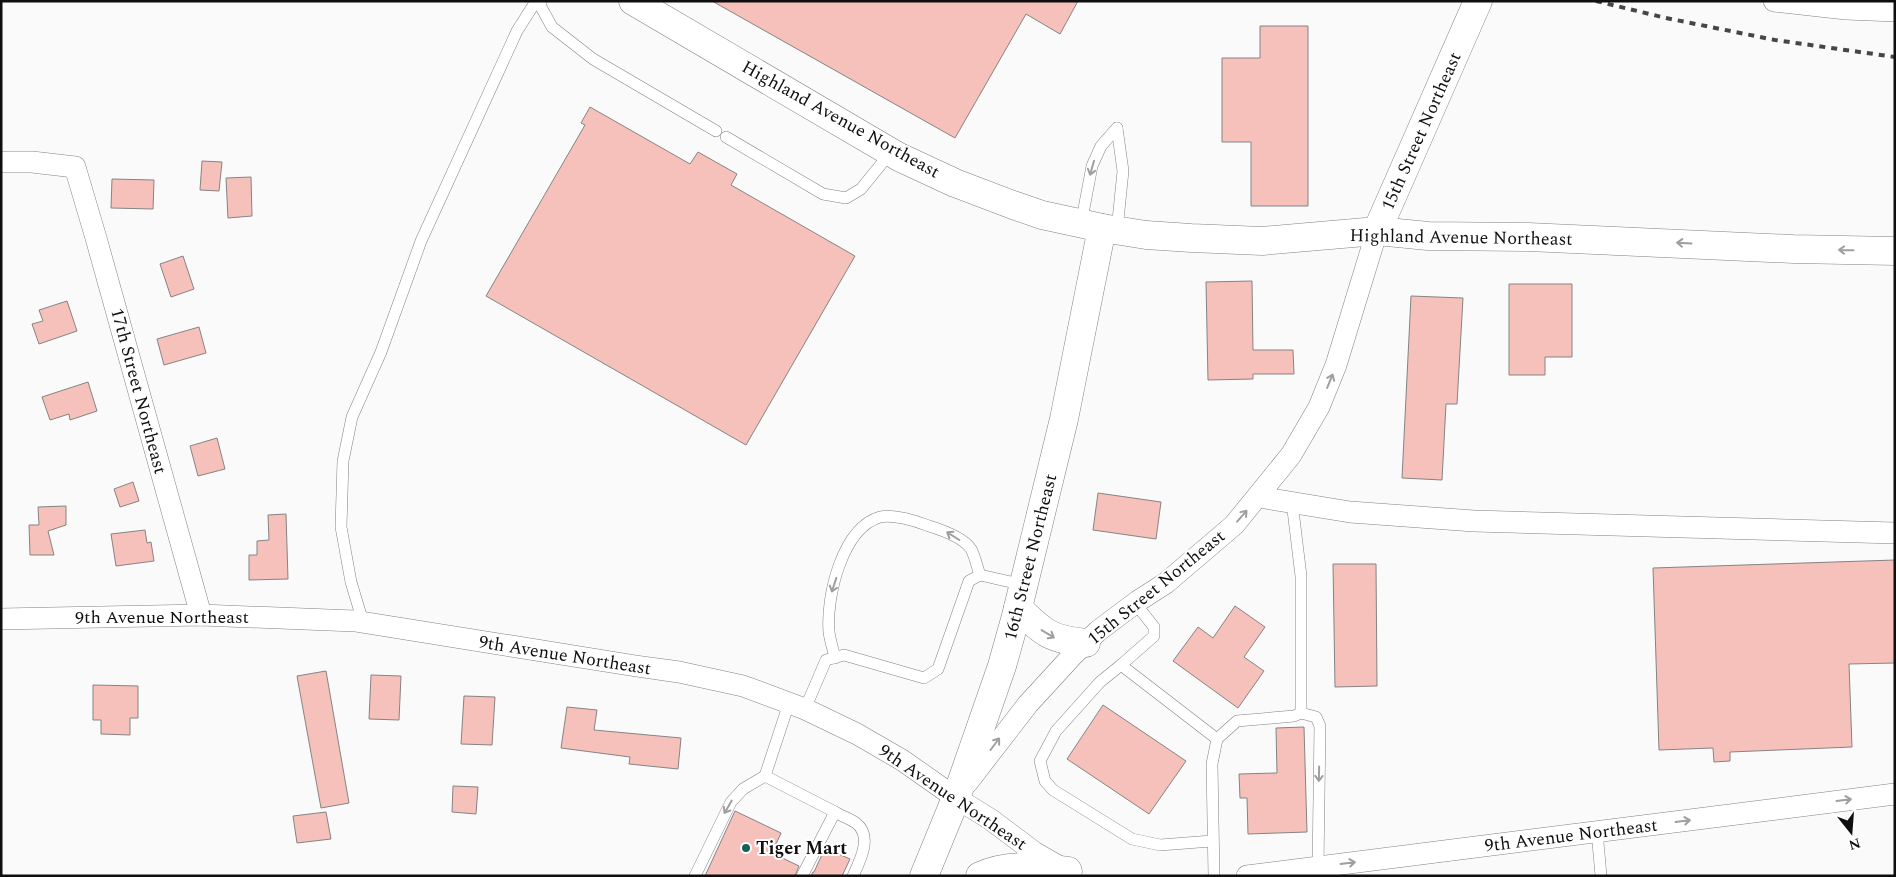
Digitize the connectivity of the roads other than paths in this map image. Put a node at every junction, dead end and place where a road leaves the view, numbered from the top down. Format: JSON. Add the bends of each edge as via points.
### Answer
{"nodes":[{"id":1,"x":536,"y":1,"type":"edge"},
{"id":2,"x":540,"y":1,"type":"edge"},
{"id":3,"x":633,"y":1,"type":"edge"},
{"id":4,"x":1478,"y":1,"type":"edge"},
{"id":5,"x":1774,"y":1,"type":"edge"},
{"id":6,"x":1846,"y":5,"type":"edge"},
{"id":7,"x":1895,"y":11,"type":"edge"},
{"id":8,"x":891,"y":152,"type":"junction"},
{"id":9,"x":1,"y":162,"type":"edge"},
{"id":10,"x":1100,"y":227,"type":"junction"},
{"id":11,"x":1377,"y":231,"type":"junction"},
{"id":12,"x":1895,"y":251,"type":"edge"},
{"id":13,"x":1258,"y":497,"type":"junction"},
{"id":14,"x":1292,"y":502,"type":"junction"},
{"id":15,"x":1895,"y":533,"type":"edge"},
{"id":16,"x":980,"y":575,"type":"junction"},
{"id":17,"x":1021,"y":596,"type":"junction"},
{"id":18,"x":1135,"y":603,"type":"junction"},
{"id":19,"x":201,"y":615,"type":"junction"},
{"id":20,"x":1,"y":618,"type":"edge"},
{"id":21,"x":363,"y":622,"type":"junction"},
{"id":22,"x":1086,"y":643,"type":"junction"},
{"id":23,"x":835,"y":658,"type":"junction"},
{"id":24,"x":1121,"y":665,"type":"junction"},
{"id":25,"x":797,"y":706,"type":"junction"},
{"id":26,"x":1301,"y":713,"type":"junction"},
{"id":27,"x":1217,"y":739,"type":"junction"},
{"id":28,"x":765,"y":776,"type":"junction"},
{"id":29,"x":1895,"y":794,"type":"edge"},
{"id":30,"x":956,"y":798,"type":"junction"},
{"id":31,"x":835,"y":812,"type":"junction"},
{"id":32,"x":1597,"y":832,"type":"junction"},
{"id":33,"x":1212,"y":841,"type":"junction"},
{"id":34,"x":1318,"y":867,"type":"junction"},
{"id":35,"x":1072,"y":874,"type":"edge"},
{"id":36,"x":696,"y":876,"type":"edge"},
{"id":37,"x":802,"y":876,"type":"edge"},
{"id":38,"x":853,"y":876,"type":"edge"},
{"id":39,"x":924,"y":876,"type":"edge"},
{"id":40,"x":980,"y":876,"type":"edge"},
{"id":41,"x":1214,"y":876,"type":"edge"},
{"id":42,"x":1247,"y":876,"type":"edge"},
{"id":43,"x":1601,"y":876,"type":"edge"}],
"edges":[{"from":1,"to":21,"type":"lane","via":[[517,31],[421,241],[381,352],[352,417],[343,461],[341,527],[351,582]]},
{"from":2,"to":8,"type":"lane","via":[[552,27],[593,59],[823,194],[846,198],[861,189]]},
{"from":3,"to":8,"type":"main road","name":"Highland Avenue Northeast"},
{"from":4,"to":11,"type":"main road","name":"15th Street Northeast"},
{"from":5,"to":6,"type":"street"},
{"from":6,"to":7,"type":"street"},
{"from":8,"to":10,"type":"main road","name":"Highland Avenue Northeast","via":[[956,183],[1013,205],[1042,215]]},
{"from":9,"to":19,"type":"street","name":"17th Street Northeast","via":[[75,167]]},
{"from":10,"to":10,"type":"lane","one_way":true,"via":[[1123,171],[1118,128],[1101,146],[1092,166]]},
{"from":10,"to":11,"type":"main road","name":"Highland Avenue Northeast","via":[[1191,238],[1262,241]]},
{"from":10,"to":17,"type":"main road","name":"16th Street Northeast","via":[[1064,419]]},
{"from":12,"to":11,"type":"main road","name":"Highland Avenue Northeast","one_way":true,"via":[[1428,236]]},
{"from":13,"to":11,"type":"street","name":"15th Street Northeast","one_way":true,"via":[[1291,455],[1319,406],[1336,365]]},
{"from":13,"to":14,"type":"street"},
{"from":18,"to":13,"type":"street","name":"15th Street Northeast","one_way":true,"via":[[1166,583],[1234,524]]},
{"from":14,"to":15,"type":"street","via":[[1350,512],[1474,521]]},
{"from":14,"to":26,"type":"lane","via":[[1301,576]]},
{"from":16,"to":17,"type":"lane"},
{"from":16,"to":23,"type":"lane","via":[[969,581],[938,669],[924,678],[844,655]]},
{"from":16,"to":23,"type":"lane","one_way":true,"via":[[971,549],[950,533],[912,520],[882,517],[867,523],[856,533],[841,561],[831,594],[829,631]]},
{"from":17,"to":22,"type":"main road","one_way":true,"via":[[1040,629],[1054,638]]},
{"from":17,"to":30,"type":"main road","name":"16th Street Northeast","via":[[1002,666]]},
{"from":18,"to":22,"type":"street","name":"15th Street Northeast"},
{"from":18,"to":24,"type":"lane","via":[[1154,627],[1154,636]]},
{"from":19,"to":20,"type":"street","name":"9th Avenue Northeast"},
{"from":19,"to":21,"type":"street","name":"9th Avenue Northeast"},
{"from":21,"to":25,"type":"street","name":"9th Avenue Northeast","via":[[679,672],[743,686]]},
{"from":30,"to":22,"type":"street","name":"15th Street Northeast","one_way":true,"via":[[1028,704]]},
{"from":23,"to":25,"type":"lane","via":[[826,660]]},
{"from":24,"to":27,"type":"lane"},
{"from":24,"to":33,"type":"lane","via":[[1100,682],[1056,731],[1040,760],[1045,781],[1053,790],[1132,839],[1160,845]]},
{"from":25,"to":28,"type":"lane"},
{"from":25,"to":30,"type":"street","name":"9th Avenue Northeast","via":[[857,734],[902,760]]},
{"from":26,"to":27,"type":"lane","via":[[1236,721]]},
{"from":26,"to":34,"type":"lane","one_way":true,"via":[[1316,717],[1320,726]]},
{"from":27,"to":33,"type":"lane","via":[[1212,764]]},
{"from":28,"to":31,"type":"lane"},
{"from":28,"to":36,"type":"lane","one_way":true,"via":[[731,802]]},
{"from":32,"to":29,"type":"street","name":"9th Avenue Northeast","one_way":true},
{"from":30,"to":35,"type":"street","name":"9th Avenue Northeast"},
{"from":30,"to":39,"type":"main road","name":"16th Street Northeast"},
{"from":31,"to":37,"type":"lane"},
{"from":31,"to":38,"type":"lane","via":[[862,830],[864,847]]},
{"from":34,"to":32,"type":"street","name":"9th Avenue Northeast","one_way":true},
{"from":32,"to":43,"type":"lane"},
{"from":33,"to":41,"type":"lane"},
{"from":34,"to":42,"type":"street","name":"9th Avenue Northeast"},
{"from":35,"to":40,"type":"main road","via":[[1027,866],[991,871]]}]}
